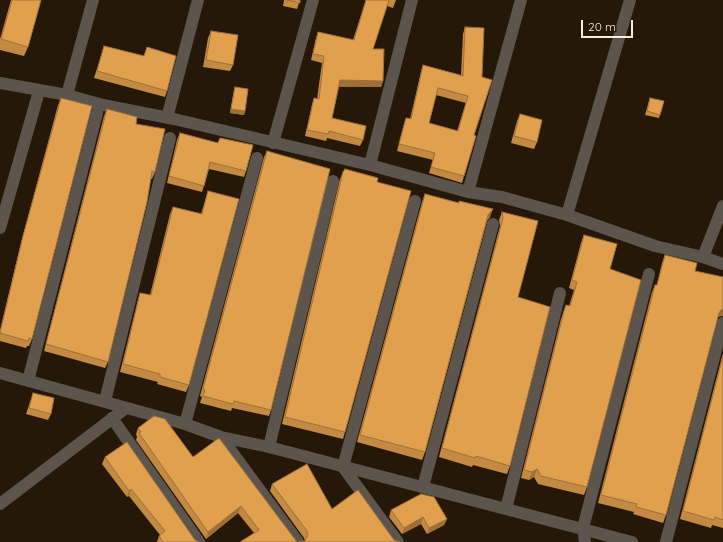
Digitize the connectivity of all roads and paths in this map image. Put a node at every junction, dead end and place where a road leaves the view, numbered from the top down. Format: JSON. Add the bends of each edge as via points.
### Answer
{"nodes":[{"id":1,"x":94,"y":0,"type":"edge"},
{"id":2,"x":198,"y":0,"type":"edge"},
{"id":3,"x":313,"y":0,"type":"edge"},
{"id":4,"x":412,"y":0,"type":"edge"},
{"id":5,"x":521,"y":0,"type":"edge"},
{"id":6,"x":630,"y":0,"type":"edge"},
{"id":7,"x":0,"y":83,"type":"edge"},
{"id":8,"x":39,"y":91,"type":"junction"},
{"id":9,"x":67,"y":95,"type":"junction"},
{"id":10,"x":97,"y":112,"type":"dead end"},
{"id":11,"x":167,"y":118,"type":"junction"},
{"id":12,"x":170,"y":138,"type":"dead end"},
{"id":13,"x":273,"y":143,"type":"junction"},
{"id":14,"x":256,"y":158,"type":"dead end"},
{"id":15,"x":370,"y":165,"type":"junction"},
{"id":16,"x":333,"y":181,"type":"dead end"},
{"id":17,"x":468,"y":192,"type":"junction"},
{"id":18,"x":415,"y":201,"type":"dead end"},
{"id":19,"x":723,"y":206,"type":"edge"},
{"id":20,"x":567,"y":215,"type":"junction"},
{"id":21,"x":493,"y":224,"type":"dead end"},
{"id":22,"x":0,"y":228,"type":"edge"},
{"id":23,"x":703,"y":257,"type":"junction"},
{"id":24,"x":723,"y":264,"type":"edge"},
{"id":25,"x":649,"y":274,"type":"dead end"},
{"id":26,"x":560,"y":293,"type":"dead end"},
{"id":27,"x":723,"y":323,"type":"edge"},
{"id":28,"x":0,"y":373,"type":"edge"},
{"id":29,"x":28,"y":381,"type":"junction"},
{"id":30,"x":105,"y":401,"type":"junction"},
{"id":31,"x":126,"y":408,"type":"junction"},
{"id":32,"x":112,"y":418,"type":"junction"},
{"id":33,"x":185,"y":424,"type":"junction"},
{"id":34,"x":221,"y":437,"type":"junction"},
{"id":35,"x":269,"y":447,"type":"junction"},
{"id":36,"x":343,"y":467,"type":"junction"},
{"id":37,"x":423,"y":487,"type":"junction"},
{"id":38,"x":0,"y":504,"type":"edge"},
{"id":39,"x":506,"y":509,"type":"junction"},
{"id":40,"x":583,"y":528,"type":"junction"},
{"id":41,"x":199,"y":542,"type":"edge"},
{"id":42,"x":298,"y":542,"type":"edge"},
{"id":43,"x":398,"y":542,"type":"edge"},
{"id":44,"x":585,"y":542,"type":"edge"},
{"id":45,"x":631,"y":542,"type":"edge"},
{"id":46,"x":666,"y":542,"type":"edge"}],
"edges":[{"from":1,"to":9,"type":"street"},
{"from":2,"to":11,"type":"street"},
{"from":3,"to":13,"type":"street"},
{"from":4,"to":15,"type":"street"},
{"from":5,"to":17,"type":"street"},
{"from":6,"to":20,"type":"street"},
{"from":7,"to":8,"type":"street"},
{"from":8,"to":9,"type":"street"},
{"from":8,"to":22,"type":"street"},
{"from":9,"to":11,"type":"street"},
{"from":10,"to":29,"type":"street"},
{"from":11,"to":13,"type":"street"},
{"from":12,"to":30,"type":"street"},
{"from":13,"to":15,"type":"street"},
{"from":14,"to":33,"type":"street"},
{"from":15,"to":17,"type":"street"},
{"from":16,"to":35,"type":"street"},
{"from":17,"to":20,"type":"street"},
{"from":18,"to":36,"type":"street"},
{"from":19,"to":23,"type":"street"},
{"from":20,"to":23,"type":"street","via":[[655,246]]},
{"from":21,"to":37,"type":"street"},
{"from":23,"to":24,"type":"street"},
{"from":25,"to":40,"type":"street"},
{"from":26,"to":39,"type":"street"},
{"from":27,"to":46,"type":"street"},
{"from":28,"to":29,"type":"street"},
{"from":29,"to":30,"type":"street"},
{"from":30,"to":31,"type":"street"},
{"from":31,"to":32,"type":"street"},
{"from":31,"to":33,"type":"street"},
{"from":32,"to":38,"type":"street"},
{"from":32,"to":41,"type":"street"},
{"from":33,"to":34,"type":"street"},
{"from":34,"to":35,"type":"street"},
{"from":34,"to":42,"type":"street"},
{"from":35,"to":36,"type":"street"},
{"from":36,"to":37,"type":"street"},
{"from":36,"to":43,"type":"street"},
{"from":37,"to":39,"type":"street"},
{"from":39,"to":40,"type":"street"},
{"from":40,"to":44,"type":"street"},
{"from":40,"to":45,"type":"street"}]}
